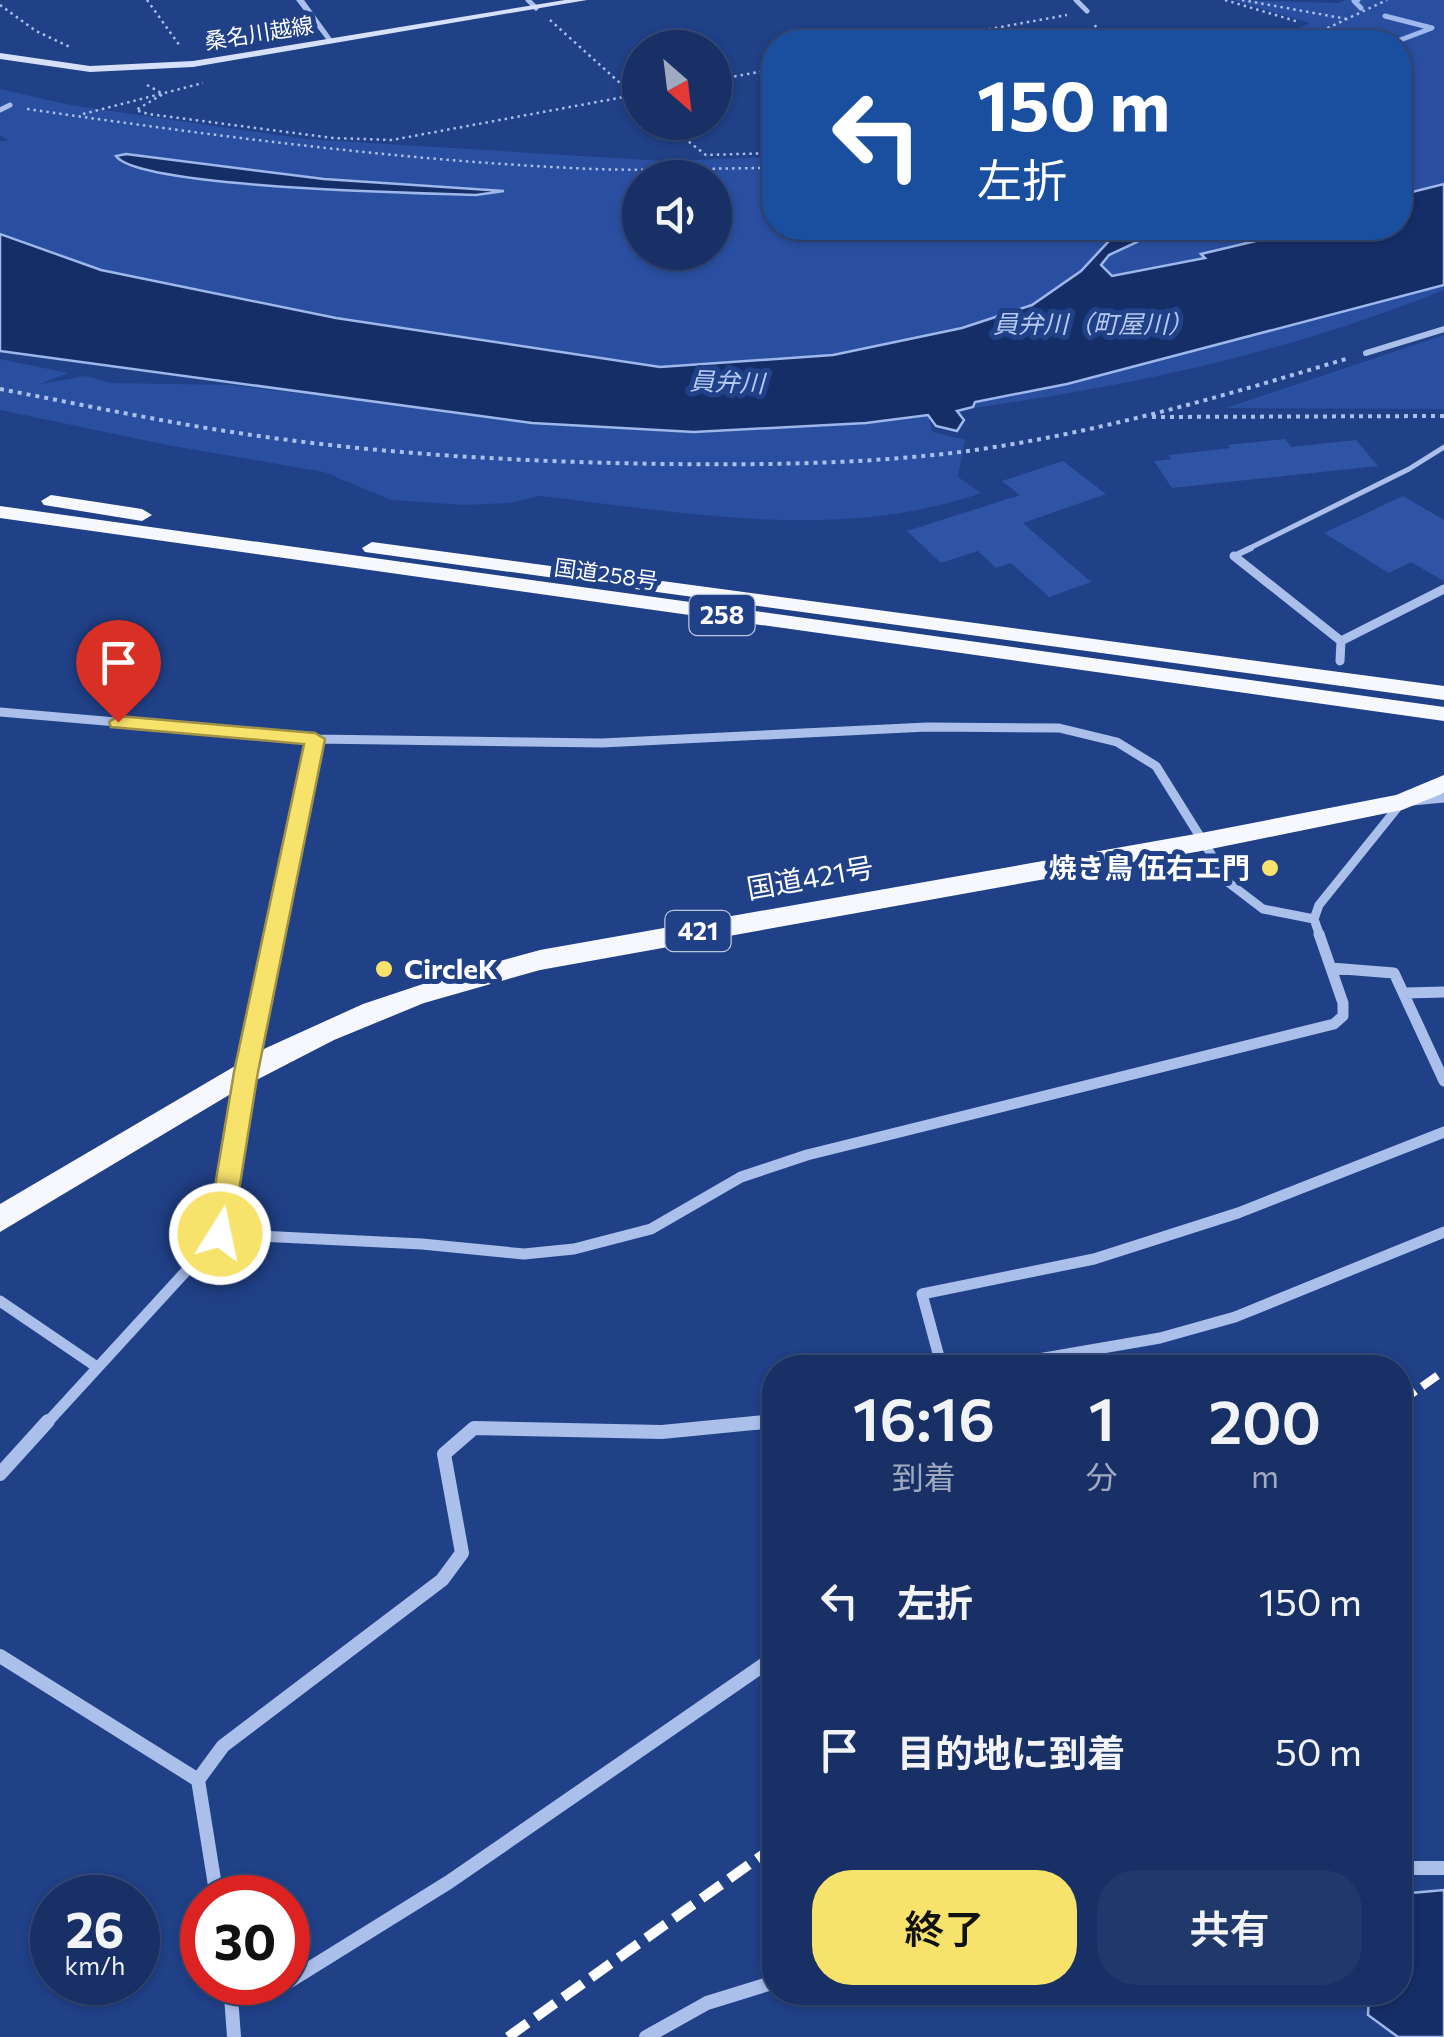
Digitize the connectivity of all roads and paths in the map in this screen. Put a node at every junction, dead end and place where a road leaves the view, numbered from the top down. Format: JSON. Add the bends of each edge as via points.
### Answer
{"nodes":[{"id":1,"x":146,"y":0,"type":"edge"},
{"id":2,"x":300,"y":0,"type":"edge"},
{"id":3,"x":582,"y":0,"type":"edge"},
{"id":4,"x":1076,"y":0,"type":"edge"},
{"id":5,"x":1225,"y":0,"type":"edge"},
{"id":6,"x":1242,"y":0,"type":"edge"},
{"id":7,"x":1387,"y":0,"type":"edge"},
{"id":8,"x":532,"y":4,"type":"edge"},
{"id":9,"x":0,"y":5,"type":"edge"},
{"id":10,"x":1087,"y":11,"type":"joint"},
{"id":11,"x":1347,"y":19,"type":"junction"},
{"id":12,"x":1298,"y":22,"type":"dead end"},
{"id":13,"x":983,"y":30,"type":"edge"},
{"id":14,"x":1324,"y":30,"type":"edge"},
{"id":15,"x":332,"y":42,"type":"junction"},
{"id":16,"x":0,"y":56,"type":"edge"},
{"id":17,"x":194,"y":64,"type":"junction"},
{"id":18,"x":117,"y":70,"type":"junction"},
{"id":19,"x":762,"y":71,"type":"edge"},
{"id":20,"x":732,"y":77,"type":"edge"},
{"id":21,"x":622,"y":85,"type":"edge"},
{"id":22,"x":163,"y":94,"type":"junction"},
{"id":23,"x":622,"y":97,"type":"edge"},
{"id":24,"x":10,"y":105,"type":"joint"},
{"id":25,"x":0,"y":110,"type":"edge"},
{"id":26,"x":16,"y":114,"type":"dead end"},
{"id":27,"x":68,"y":114,"type":"junction"},
{"id":28,"x":686,"y":140,"type":"edge"},
{"id":29,"x":762,"y":153,"type":"edge"},
{"id":30,"x":762,"y":168,"type":"edge"},
{"id":31,"x":1444,"y":329,"type":"edge"},
{"id":32,"x":1366,"y":352,"type":"joint"},
{"id":33,"x":0,"y":389,"type":"edge"},
{"id":34,"x":1444,"y":416,"type":"edge"},
{"id":35,"x":1139,"y":417,"type":"junction"},
{"id":36,"x":1444,"y":447,"type":"edge"},
{"id":37,"x":0,"y":493,"type":"edge"},
{"id":38,"x":0,"y":512,"type":"edge"},
{"id":39,"x":1234,"y":556,"type":"joint"},
{"id":40,"x":682,"y":587,"type":"junction"},
{"id":41,"x":1444,"y":589,"type":"edge"},
{"id":42,"x":535,"y":590,"type":"junction"},
{"id":43,"x":1341,"y":651,"type":"junction"},
{"id":44,"x":1444,"y":674,"type":"edge"},
{"id":45,"x":1444,"y":693,"type":"edge"},
{"id":46,"x":0,"y":712,"type":"edge"},
{"id":47,"x":1444,"y":714,"type":"edge"},
{"id":48,"x":1444,"y":733,"type":"edge"},
{"id":49,"x":315,"y":739,"type":"junction"},
{"id":50,"x":1444,"y":783,"type":"edge"},
{"id":51,"x":1444,"y":798,"type":"edge"},
{"id":52,"x":1402,"y":802,"type":"junction"},
{"id":53,"x":1201,"y":842,"type":"junction"},
{"id":54,"x":1314,"y":919,"type":"junction"},
{"id":55,"x":1330,"y":968,"type":"junction"},
{"id":56,"x":1444,"y":992,"type":"edge"},
{"id":57,"x":1406,"y":994,"type":"junction"},
{"id":58,"x":246,"y":1072,"type":"junction"},
{"id":59,"x":1444,"y":1082,"type":"edge"},
{"id":60,"x":1444,"y":1132,"type":"edge"},
{"id":61,"x":0,"y":1218,"type":"edge"},
{"id":62,"x":1444,"y":1232,"type":"edge"},
{"id":63,"x":220,"y":1234,"type":"junction"},
{"id":64,"x":0,"y":1301,"type":"edge"},
{"id":65,"x":938,"y":1355,"type":"edge"},
{"id":66,"x":1062,"y":1355,"type":"edge"},
{"id":67,"x":97,"y":1366,"type":"junction"},
{"id":68,"x":762,"y":1423,"type":"edge"},
{"id":69,"x":0,"y":1474,"type":"edge"},
{"id":70,"x":0,"y":1656,"type":"edge"},
{"id":71,"x":762,"y":1666,"type":"edge"},
{"id":72,"x":198,"y":1780,"type":"junction"},
{"id":73,"x":1412,"y":1868,"type":"edge"},
{"id":74,"x":1444,"y":1868,"type":"edge"},
{"id":75,"x":213,"y":1875,"type":"edge"},
{"id":76,"x":310,"y":1968,"type":"edge"},
{"id":77,"x":762,"y":1986,"type":"edge"},
{"id":78,"x":232,"y":2005,"type":"edge"},
{"id":79,"x":234,"y":2037,"type":"edge"},
{"id":80,"x":646,"y":2037,"type":"edge"}],
"edges":[{"from":1,"to":17,"type":"path"},
{"from":2,"to":15,"type":"street"},
{"from":3,"to":8,"type":"main road","name":"桑名川越線"},
{"from":4,"to":10,"type":"street"},
{"from":5,"to":12,"type":"path"},
{"from":6,"to":11,"type":"path"},
{"from":7,"to":11,"type":"path"},
{"from":8,"to":15,"type":"main road","name":"桑名川越線"},
{"from":8,"to":21,"type":"path"},
{"from":9,"to":18,"type":"path"},
{"from":10,"to":13,"type":"path"},
{"from":11,"to":14,"type":"path"},
{"from":15,"to":17,"type":"main road","name":"桑名川越線"},
{"from":16,"to":18,"type":"main road","name":"桑名川越線"},
{"from":17,"to":18,"type":"main road","name":"桑名川越線"},
{"from":18,"to":22,"type":"path"},
{"from":19,"to":20,"type":"path"},
{"from":22,"to":23,"type":"path","via":[[136,110],[392,140]]},
{"from":22,"to":27,"type":"path","via":[[104,112]]},
{"from":24,"to":25,"type":"street"},
{"from":24,"to":27,"type":"path"},
{"from":26,"to":27,"type":"path"},
{"from":27,"to":30,"type":"path","via":[[401,157],[596,169]]},
{"from":28,"to":29,"type":"path","via":[[706,155]]},
{"from":31,"to":32,"type":"street"},
{"from":32,"to":35,"type":"path"},
{"from":33,"to":35,"type":"path","via":[[335,446],[638,464],[819,465],[918,457]]},
{"from":34,"to":35,"type":"path"},
{"from":36,"to":39,"type":"lane"},
{"from":37,"to":40,"type":"highway","name":"国道258号","number":"258"},
{"from":38,"to":42,"type":"highway","name":"国道258号","number":"258"},
{"from":39,"to":43,"type":"street"},
{"from":40,"to":43,"type":"highway","via":[[784,584]]},
{"from":40,"to":45,"type":"highway","name":"国道258号","number":"258"},
{"from":41,"to":43,"type":"street"},
{"from":42,"to":47,"type":"highway","name":"国道258号","number":"258"},
{"from":42,"to":48,"type":"highway","via":[[642,618]]},
{"from":43,"to":44,"type":"highway"},
{"from":46,"to":49,"type":"street"},
{"from":49,"to":53,"type":"street","via":[[602,742],[927,727],[1059,728],[1117,742],[1156,766]]},
{"from":49,"to":58,"type":"street"},
{"from":50,"to":52,"type":"highway","name":"国道421号","number":"421"},
{"from":51,"to":52,"type":"street"},
{"from":52,"to":53,"type":"highway","name":"国道421号","number":"421"},
{"from":52,"to":54,"type":"street"},
{"from":53,"to":54,"type":"street","via":[[1246,899]]},
{"from":53,"to":58,"type":"highway","name":"国道421号","number":"421","via":[[540,960],[372,1012]]},
{"from":54,"to":55,"type":"street"},
{"from":55,"to":57,"type":"street","via":[[1394,973]]},
{"from":55,"to":63,"type":"street","via":[[1343,1003],[1343,1016],[1334,1024],[807,1155],[741,1176],[651,1230],[574,1249],[524,1254]]},
{"from":56,"to":57,"type":"street"},
{"from":57,"to":59,"type":"street"},
{"from":58,"to":61,"type":"highway","name":"国道421号","number":"421"},
{"from":58,"to":63,"type":"street"},
{"from":60,"to":65,"type":"street","via":[[1238,1213],[1094,1259],[922,1294]]},
{"from":62,"to":66,"type":"street","via":[[1235,1318]]},
{"from":63,"to":67,"type":"street"},
{"from":64,"to":67,"type":"street"},
{"from":67,"to":69,"type":"street"},
{"from":68,"to":72,"type":"street","via":[[617,1434],[474,1428],[444,1454],[462,1553],[442,1580],[223,1746]]},
{"from":70,"to":72,"type":"street"},
{"from":71,"to":76,"type":"street","via":[[449,1882]]},
{"from":72,"to":75,"type":"street"},
{"from":73,"to":74,"type":"street"},
{"from":77,"to":80,"type":"street","via":[[707,2002]]},
{"from":78,"to":79,"type":"street"}]}
